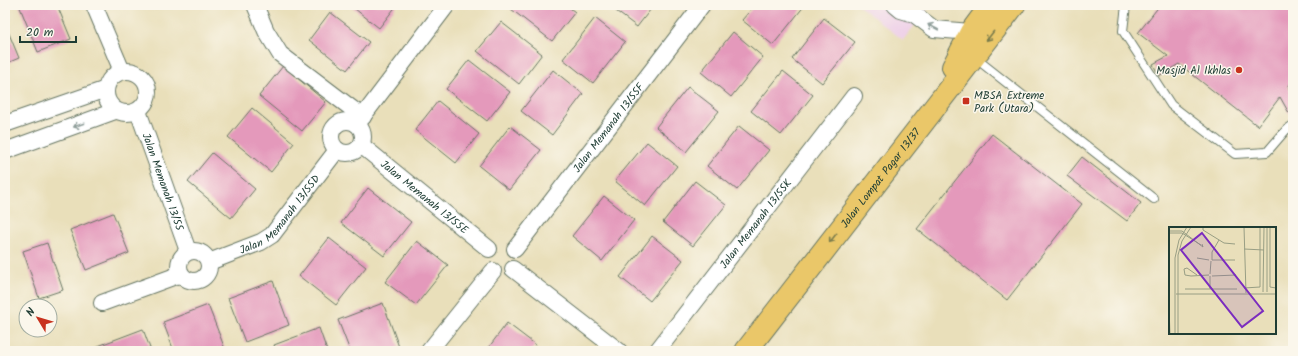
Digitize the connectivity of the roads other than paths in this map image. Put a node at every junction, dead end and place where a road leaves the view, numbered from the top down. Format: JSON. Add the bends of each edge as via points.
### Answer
{"nodes":[{"id":1,"x":94,"y":5,"type":"edge"},
{"id":2,"x":255,"y":5,"type":"edge"},
{"id":3,"x":448,"y":5,"type":"edge"},
{"id":4,"x":702,"y":5,"type":"edge"},
{"id":5,"x":895,"y":5,"type":"edge"},
{"id":6,"x":991,"y":5,"type":"edge"},
{"id":7,"x":1014,"y":5,"type":"edge"},
{"id":8,"x":1126,"y":5,"type":"edge"},
{"id":9,"x":918,"y":9,"type":"edge"},
{"id":10,"x":971,"y":32,"type":"junction"},
{"id":11,"x":974,"y":57,"type":"junction"},
{"id":12,"x":122,"y":71,"type":"junction"},
{"id":13,"x":106,"y":89,"type":"junction"},
{"id":14,"x":854,"y":96,"type":"dead end"},
{"id":15,"x":115,"y":111,"type":"junction"},
{"id":16,"x":138,"y":111,"type":"junction"},
{"id":17,"x":931,"y":111,"type":"junction"},
{"id":18,"x":360,"y":120,"type":"junction"},
{"id":19,"x":5,"y":124,"type":"edge"},
{"id":20,"x":1293,"y":125,"type":"edge"},
{"id":21,"x":361,"y":145,"type":"junction"},
{"id":22,"x":337,"y":150,"type":"junction"},
{"id":23,"x":5,"y":151,"type":"edge"},
{"id":24,"x":1154,"y":199,"type":"dead end"},
{"id":25,"x":489,"y":249,"type":"junction"},
{"id":26,"x":515,"y":249,"type":"junction"},
{"id":27,"x":188,"y":251,"type":"junction"},
{"id":28,"x":209,"y":262,"type":"junction"},
{"id":29,"x":513,"y":269,"type":"junction"},
{"id":30,"x":492,"y":271,"type":"junction"},
{"id":31,"x":181,"y":274,"type":"junction"},
{"id":32,"x":102,"y":303,"type":"dead end"},
{"id":33,"x":429,"y":351,"type":"edge"},
{"id":34,"x":619,"y":351,"type":"edge"},
{"id":35,"x":657,"y":351,"type":"edge"},
{"id":36,"x":746,"y":351,"type":"edge"}],
"edges":[{"from":1,"to":12,"type":"street"},
{"from":2,"to":18,"type":"street","via":[[266,31],[280,54]]},
{"from":3,"to":18,"type":"street"},
{"from":4,"to":26,"type":"street","name":"Jalan Memanah 13/55F"},
{"from":5,"to":9,"type":"street","via":[[901,10]]},
{"from":6,"to":10,"type":"main road"},
{"from":7,"to":11,"type":"main road","name":"Jalan Lompat Pagar 13/37","one_way":true},
{"from":8,"to":20,"type":"lane","via":[[1123,31],[1171,105],[1235,154],[1267,152]]},
{"from":10,"to":9,"type":"street","one_way":true,"via":[[934,29]]},
{"from":10,"to":17,"type":"main road"},
{"from":11,"to":17,"type":"main road","name":"Jalan Lompat Pagar 13/37"},
{"from":11,"to":24,"type":"lane"},
{"from":12,"to":13,"type":"street","via":[[111,78]]},
{"from":12,"to":16,"type":"street","via":[[134,71],[144,78],[149,90],[147,102]]},
{"from":13,"to":15,"type":"street","via":[[107,101]]},
{"from":13,"to":19,"type":"street"},
{"from":14,"to":35,"type":"street","name":"Jalan Memanah 13/55K"},
{"from":15,"to":16,"type":"street","via":[[126,114]]},
{"from":15,"to":23,"type":"street","one_way":true},
{"from":16,"to":27,"type":"street","name":"Jalan Memanah 13/55"},
{"from":17,"to":36,"type":"main road","name":"Jalan Lompat Pagar 13/37","one_way":true},
{"from":18,"to":21,"type":"street","via":[[363,134]]},
{"from":18,"to":22,"type":"street","via":[[341,121],[334,126],[331,143]]},
{"from":21,"to":22,"type":"street","via":[[354,151],[345,153]]},
{"from":21,"to":25,"type":"street","name":"Jalan Memanah 13/55E"},
{"from":22,"to":28,"type":"street","name":"Jalan Memanah 13/55D","via":[[272,235],[261,242]]},
{"from":25,"to":26,"type":"street","via":[[497,243],[507,243]]},
{"from":25,"to":30,"type":"street","via":[[486,261]]},
{"from":26,"to":29,"type":"street","via":[[517,259]]},
{"from":27,"to":28,"type":"street","via":[[196,250],[204,254]]},
{"from":27,"to":31,"type":"street","via":[[181,257],[178,265]]},
{"from":28,"to":31,"type":"street","via":[[209,270],[204,278],[196,281],[187,280]]},
{"from":29,"to":30,"type":"street","via":[[503,274]]},
{"from":29,"to":34,"type":"street"},
{"from":30,"to":33,"type":"street"},
{"from":31,"to":32,"type":"street"}]}
